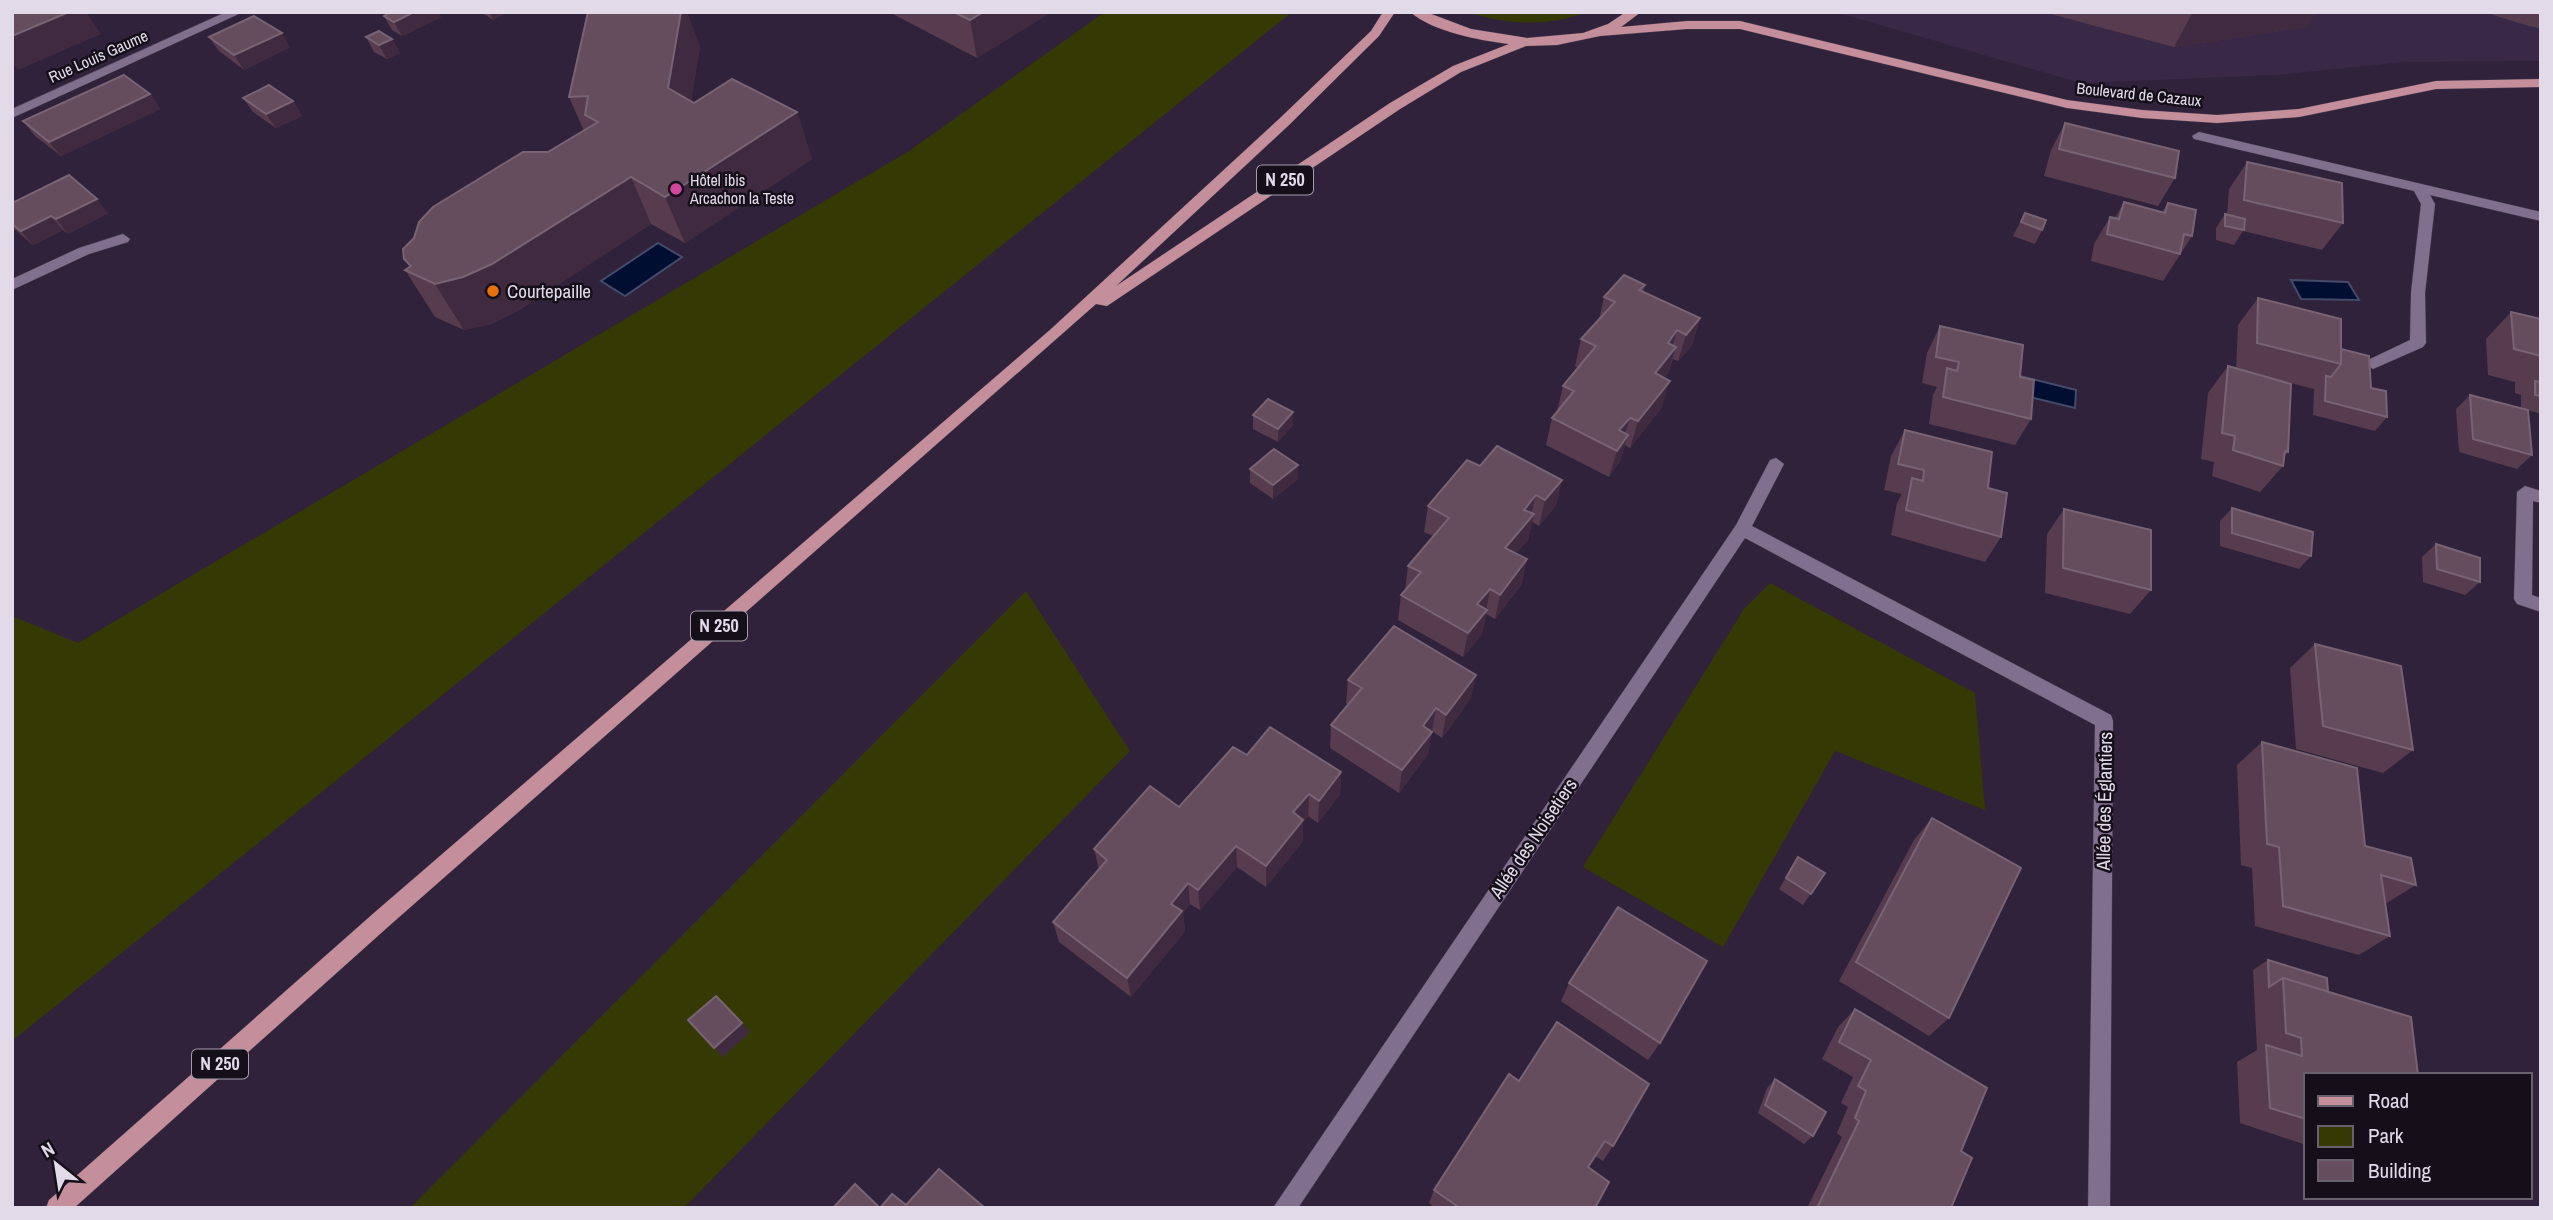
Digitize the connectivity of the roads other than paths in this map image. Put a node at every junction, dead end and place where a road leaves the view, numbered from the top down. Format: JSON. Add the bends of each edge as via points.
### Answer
{"nodes":[{"id":1,"x":1389,"y":12,"type":"edge"},
{"id":2,"x":1416,"y":12,"type":"edge"},
{"id":3,"x":1635,"y":12,"type":"edge"},
{"id":4,"x":1719,"y":12,"type":"edge"},
{"id":5,"x":228,"y":14,"type":"edge"},
{"id":6,"x":1740,"y":25,"type":"junction"},
{"id":7,"x":1600,"y":32,"type":"junction"},
{"id":8,"x":1524,"y":42,"type":"junction"},
{"id":9,"x":2541,"y":83,"type":"edge"},
{"id":10,"x":12,"y":114,"type":"edge"},
{"id":11,"x":2199,"y":136,"type":"dead end"},
{"id":12,"x":2421,"y":191,"type":"junction"},
{"id":13,"x":2541,"y":218,"type":"edge"},
{"id":14,"x":123,"y":239,"type":"dead end"},
{"id":15,"x":12,"y":285,"type":"edge"},
{"id":16,"x":1056,"y":333,"type":"junction"},
{"id":17,"x":2373,"y":364,"type":"edge"},
{"id":18,"x":1776,"y":464,"type":"dead end"},
{"id":19,"x":2541,"y":497,"type":"edge"},
{"id":20,"x":1742,"y":529,"type":"junction"},
{"id":21,"x":2541,"y":605,"type":"edge"},
{"id":22,"x":57,"y":1208,"type":"edge"},
{"id":23,"x":1284,"y":1208,"type":"edge"},
{"id":24,"x":2099,"y":1208,"type":"edge"}],
"edges":[{"from":1,"to":16,"type":"main road","number":"N 250","via":[[1376,33],[1284,122]]},
{"from":2,"to":8,"type":"main road","number":"N 250","via":[[1441,26]]},
{"from":3,"to":7,"type":"main road","number":"N 250"},
{"from":4,"to":6,"type":"main road","name":"Boulevard de Cazaux"},
{"from":5,"to":10,"type":"street","name":"Rue Louis Gaume"},
{"from":6,"to":7,"type":"main road","name":"Boulevard de Cazaux"},
{"from":6,"to":9,"type":"main road","name":"Boulevard de Cazaux","via":[[2067,104],[2142,114],[2217,119],[2299,113],[2436,85]]},
{"from":7,"to":8,"type":"main road","number":"N 250"},
{"from":8,"to":16,"type":"main road","number":"N 250","via":[[1457,69],[1395,106]]},
{"from":11,"to":12,"type":"street"},
{"from":12,"to":13,"type":"street"},
{"from":12,"to":17,"type":"street","via":[[2428,204],[2418,293],[2418,343]]},
{"from":14,"to":15,"type":"street","via":[[84,251]]},
{"from":16,"to":22,"type":"main road","number":"N 250"},
{"from":18,"to":20,"type":"street","name":"Allée des Noisetiers"},
{"from":19,"to":21,"type":"street","via":[[2525,492],[2524,599]]},
{"from":20,"to":23,"type":"street","name":"Allée des Noisetiers"},
{"from":20,"to":24,"type":"street","name":"Allée des Églantiers","via":[[2104,722]]}]}
